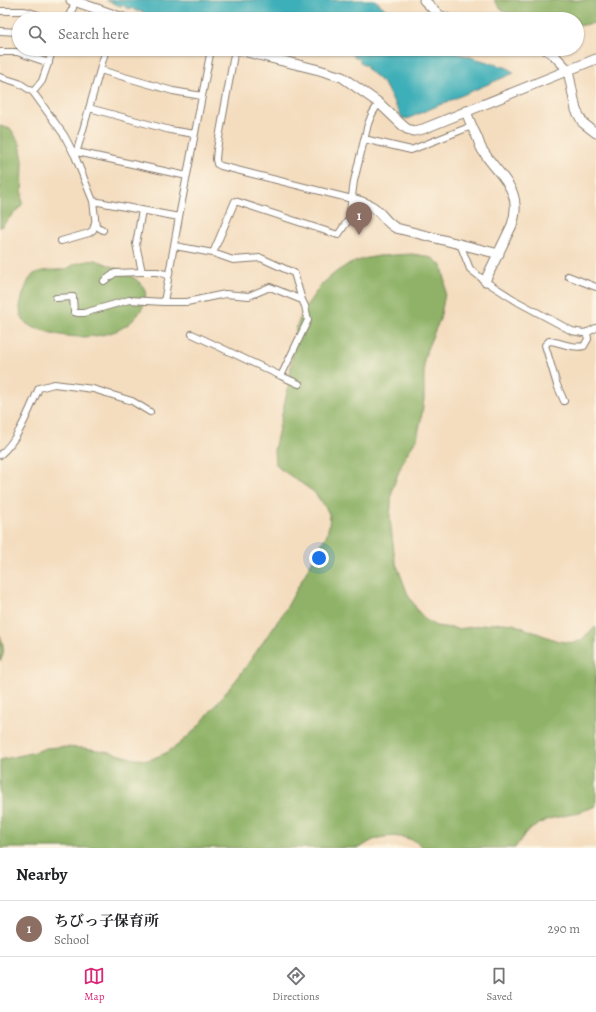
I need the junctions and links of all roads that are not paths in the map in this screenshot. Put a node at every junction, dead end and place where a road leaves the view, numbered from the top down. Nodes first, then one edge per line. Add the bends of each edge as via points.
1 (424, 0) edge
2 (73, 1) edge
3 (0, 11) edge
4 (29, 12) edge
5 (71, 12) edge
6 (102, 12) edge
7 (436, 12) edge
8 (0, 31) edge
9 (12, 32) edge
10 (0, 52) edge
11 (12, 52) edge
12 (29, 56) edge
13 (51, 56) edge
14 (104, 56) edge
15 (210, 56) edge
16 (234, 56) edge
17 (263, 56) edge
18 (556, 56) edge
19 (596, 59) edge
20 (49, 63) junction
21 (100, 70) junction
22 (568, 70) junction
23 (0, 77) edge
24 (33, 92) junction
25 (202, 96) junction
26 (379, 103) junction
27 (89, 108) junction
28 (466, 111) junction
29 (472, 126) junction
30 (596, 133) edge
31 (195, 134) junction
32 (364, 139) junction
33 (76, 154) junction
34 (187, 176) junction
35 (352, 199) junction
36 (93, 201) junction
37 (142, 210) junction
38 (179, 217) junction
39 (95, 222) junction
40 (103, 230) dead end
41 (61, 241) dead end
42 (460, 244) junction
43 (175, 246) junction
44 (213, 253) junction
45 (499, 254) junction
46 (142, 272) junction
47 (169, 275) junction
48 (568, 276) dead end
49 (104, 281) dead end
50 (486, 281) junction
51 (596, 288) edge
52 (56, 298) dead end
53 (302, 300) junction
54 (164, 302) junction
55 (596, 328) edge
56 (587, 332) junction
57 (192, 334) dead end
58 (281, 376) junction
59 (299, 384) dead end
60 (564, 400) dead end
61 (150, 412) dead end
62 (0, 456) edge

1 - 7 street
2 - 5 street
2 - 6 street
3 - 4 street
8 - 9 street
10 - 11 street
12 - 20 street
13 - 20 street
14 - 21 street
15 - 25 street
16 - 35 street via 217,149 217,164
17 - 26 street via 342,77
18 - 22 street
19 - 22 street
20 - 24 street via 42,81
21 - 25 street via 173,91
21 - 27 street
22 - 28 street
22 - 30 street via 576,110 583,123
23 - 24 street via 19,83
24 - 33 street
25 - 31 street
26 - 28 street via 407,129 414,131
26 - 32 street via 372,114
27 - 31 street via 170,130
27 - 33 street
28 - 29 street
29 - 32 street via 411,150
29 - 45 street via 483,151 508,183 515,200 514,221
31 - 34 street
32 - 35 street
33 - 34 street
33 - 36 street
34 - 38 street
35 - 42 street via 372,206 396,228
35 - 44 street via 349,219 338,234 235,201
36 - 37 street
36 - 39 street
37 - 38 street
37 - 46 street via 136,244
38 - 43 street
39 - 40 street via 96,226
39 - 41 street via 93,230 89,233
42 - 45 street
42 - 50 street via 470,270
43 - 44 street
43 - 47 street
44 - 53 street via 233,260 261,258 294,273
45 - 50 street
46 - 47 street
46 - 49 street via 115,273
47 - 54 street
48 - 51 street
50 - 56 street via 518,302 572,331
52 - 54 street via 73,298 74,312 77,313 129,300
53 - 54 street via 270,287 249,296 225,294 187,302
53 - 58 street via 308,320
55 - 56 street
56 - 60 street via 588,339 584,346 549,341 545,345
57 - 58 street
58 - 59 street
61 - 62 street via 132,401 93,389 54,384 40,388 17,434

